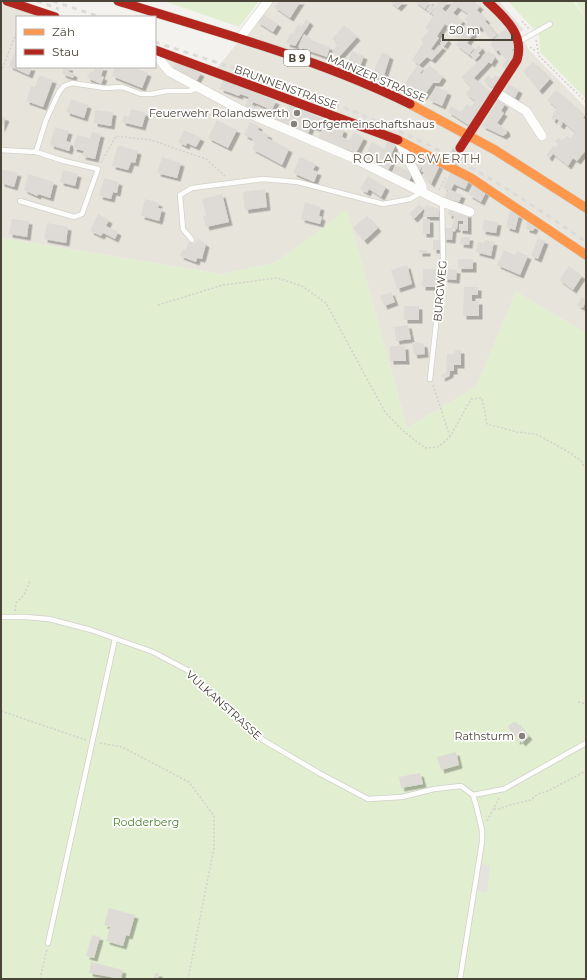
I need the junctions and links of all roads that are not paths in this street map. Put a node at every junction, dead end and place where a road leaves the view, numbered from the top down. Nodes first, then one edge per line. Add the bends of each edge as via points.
1 (2, 1) edge
2 (7, 1) edge
3 (118, 1) edge
4 (268, 1) edge
5 (487, 1) edge
6 (29, 15) dead end
7 (52, 16) edge
8 (550, 24) dead end
9 (239, 39) junction
10 (520, 41) junction
11 (156, 51) edge
12 (156, 53) edge
13 (199, 88) junction
14 (495, 92) junction
15 (469, 134) junction
16 (542, 136) dead end
17 (398, 140) junction
18 (460, 148) tunnel mouth
19 (1, 150) edge
20 (36, 152) junction
21 (422, 192) junction
22 (438, 200) junction
23 (20, 201) dead end
24 (586, 208) edge
25 (470, 212) dead end
26 (192, 240) dead end
27 (586, 255) edge
28 (430, 379) road end
29 (1, 617) edge
30 (115, 639) junction
31 (586, 743) edge
32 (473, 795) junction
33 (48, 943) road end
34 (460, 979) edge

1 - 6 lane
2 - 7 street
3 - 9 street, MAINZER STRASSE / B 9
4 - 9 street
5 - 10 street via 511,26
8 - 10 lane
9 - 15 street, MAINZER STRASSE / B 9 via 335,72
10 - 14 street via 520,54
11 - 17 street, BRUNNENSTRASSE
12 - 13 street via 170,72
13 - 20 lane via 141,94 122,87 106,88 72,83 64,86 46,120
13 - 21 street via 240,110 338,150
14 - 15 street
14 - 16 street via 526,111
15 - 18 street
15 - 24 street, MAINZER STRASSE / B 9
17 - 21 street via 422,186
17 - 27 street, BRUNNENSTRASSE via 452,165
19 - 20 lane
20 - 23 lane via 98,169 82,214 74,217
21 - 22 street
21 - 26 lane via 410,199 383,204 298,182 263,179 192,188 180,195 183,228
22 - 25 street
22 - 28 lane, BURGWEG via 443,259
29 - 30 lane, VULKANSTRASSE via 49,619
30 - 32 lane, VULKANSTRASSE via 153,652 189,671 263,740 319,774 368,798 402,797 461,786
30 - 33 lane
31 - 32 lane via 504,789
32 - 34 lane via 482,830 482,842

